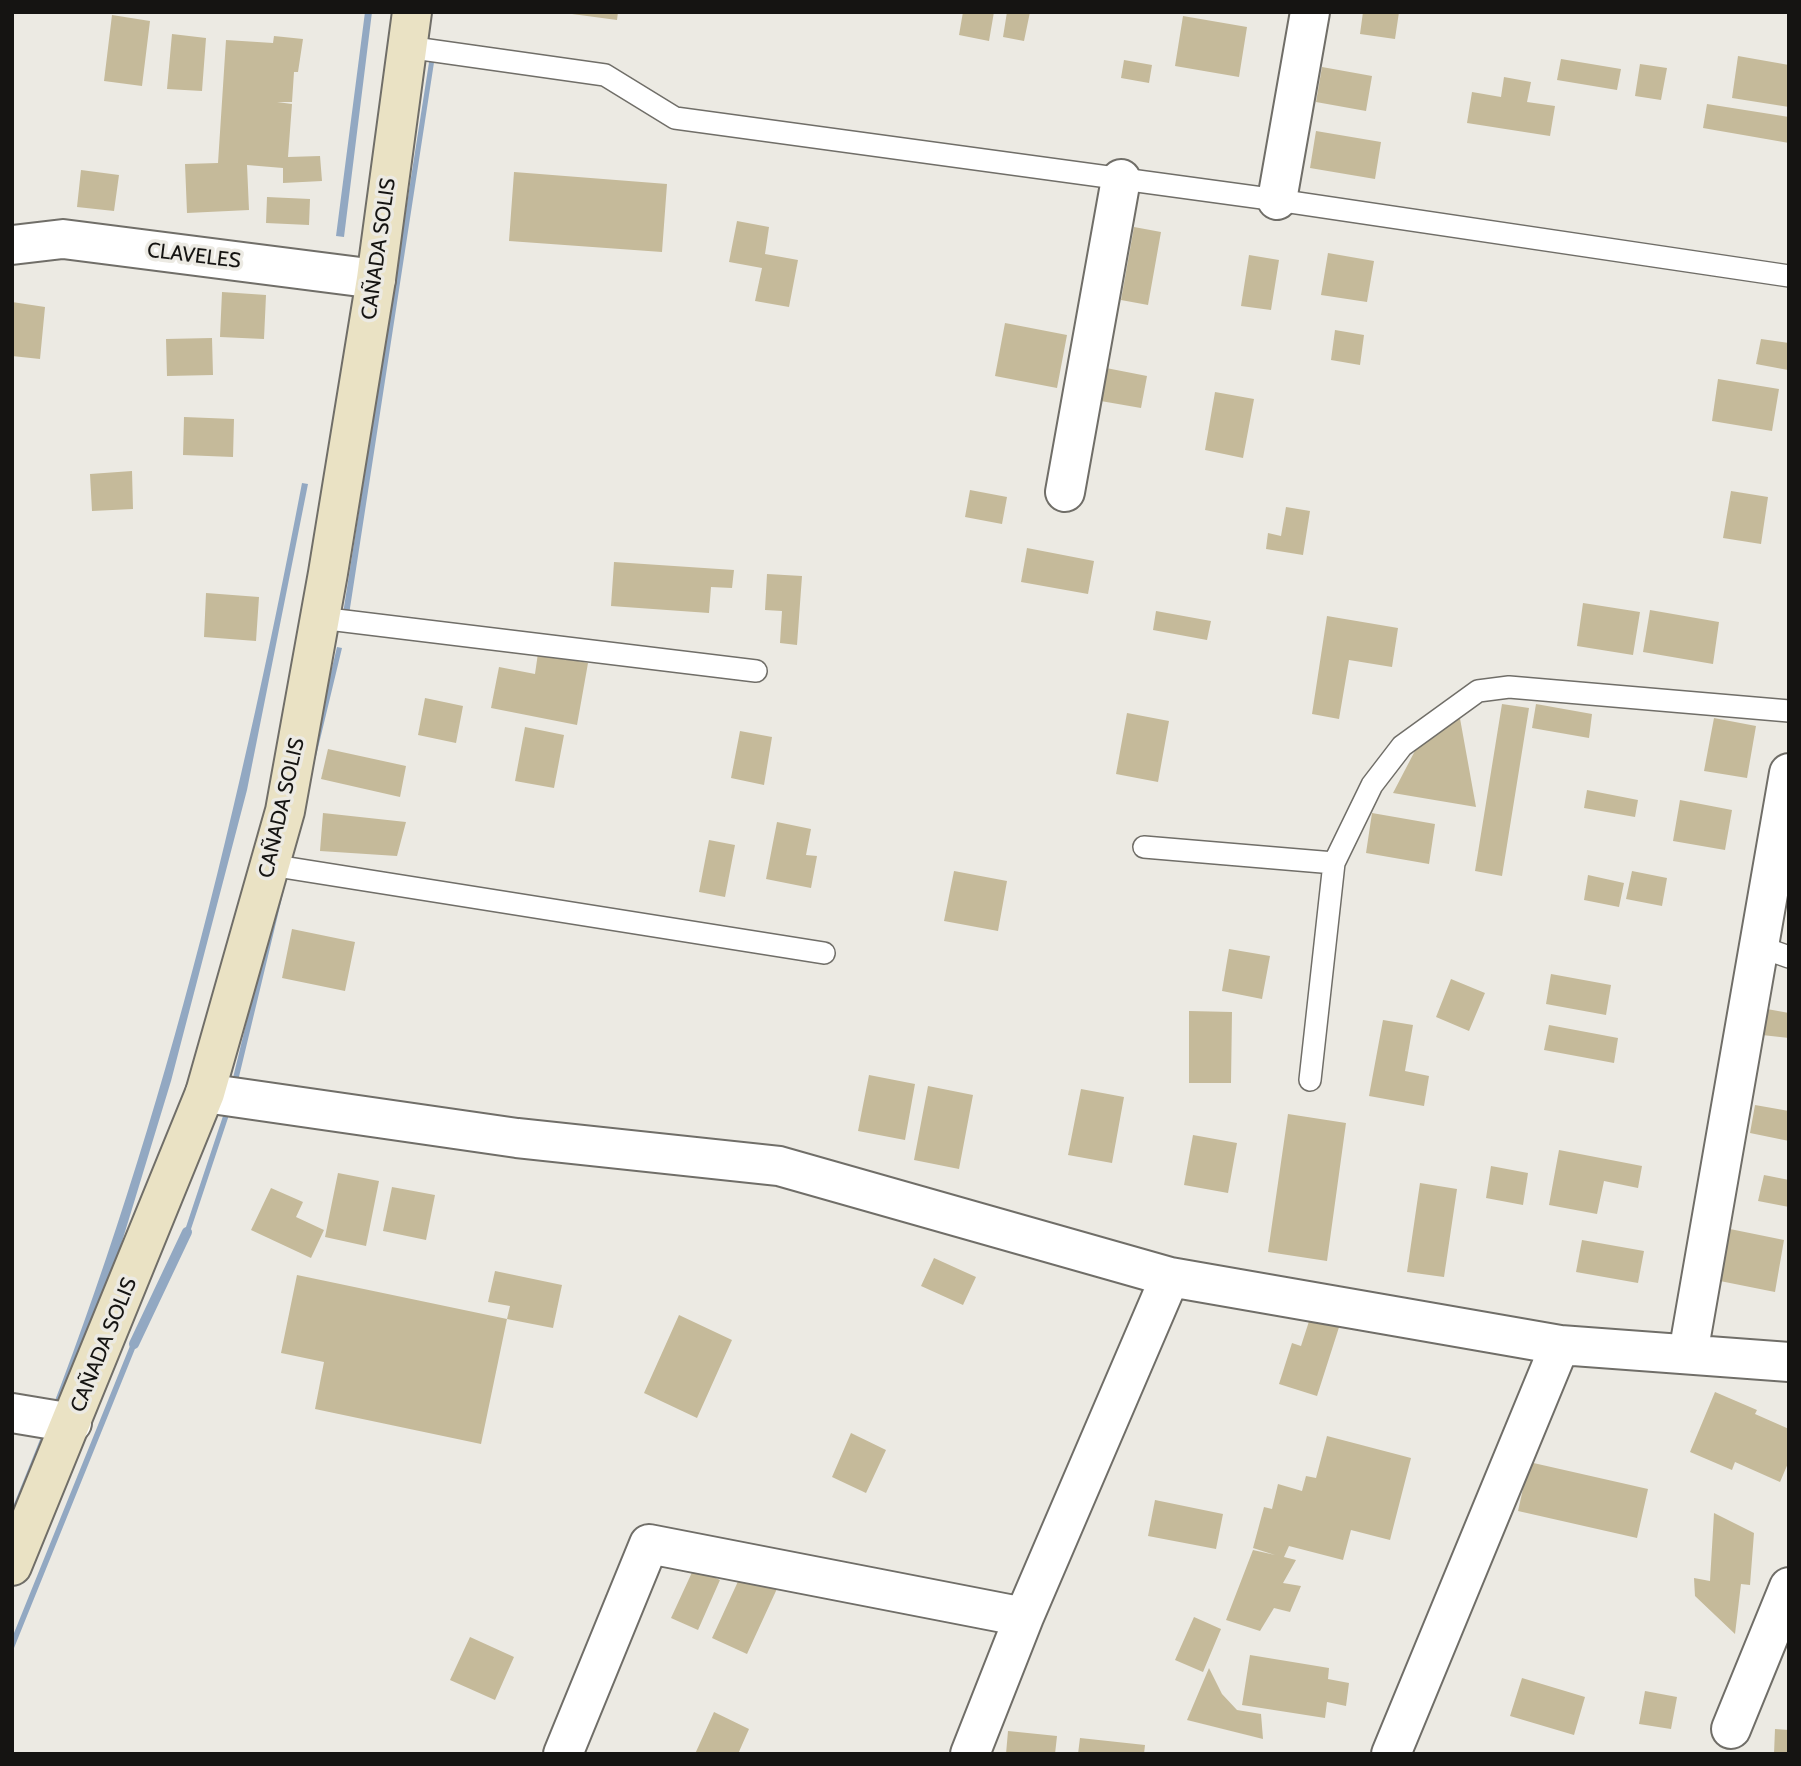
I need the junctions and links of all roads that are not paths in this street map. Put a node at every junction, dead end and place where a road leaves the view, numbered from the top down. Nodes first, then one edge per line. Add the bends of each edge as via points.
1 (1310, 12) edge
2 (410, 30) edge
3 (1121, 179) junction
4 (1277, 200) junction
5 (12, 245) edge
6 (1789, 276) edge
7 (376, 279) junction
8 (1065, 492) dead end
9 (320, 618) junction
10 (756, 671) dead end
11 (1789, 711) edge
12 (1789, 773) edge
13 (1144, 847) dead end
14 (1334, 863) junction
15 (270, 865) junction
16 (1774, 952) edge
17 (824, 953) dead end
18 (1310, 1080) dead end
19 (205, 1093) junction
20 (1170, 1277) junction
21 (1560, 1345) junction
22 (1688, 1354) junction
23 (1789, 1362) edge
24 (12, 1413) edge
25 (72, 1423) junction
26 (12, 1566) edge
27 (1789, 1587) edge
28 (1024, 1617) junction
29 (1731, 1729) dead end
30 (563, 1754) edge
31 (970, 1754) edge
32 (1391, 1754) edge

1 - 4 street
2 - 3 lane via 605,75 675,118
2 - 7 street, CAÑADA SOLIS
3 - 4 lane
3 - 8 street
4 - 6 lane
5 - 7 street, CLAVELES via 63,239
7 - 9 street, CAÑADA SOLIS
9 - 10 lane
9 - 15 street, CAÑADA SOLIS via 285,811
11 - 14 lane via 1509,687 1478,691 1402,746 1372,785
12 - 16 street
13 - 14 lane
14 - 18 lane
15 - 17 lane
15 - 19 street, CAÑADA SOLIS
16 - 22 street
19 - 20 street via 517,1138 779,1166
19 - 25 street, CAÑADA SOLIS
20 - 21 street
20 - 28 street
21 - 22 street
21 - 32 street
22 - 23 street
24 - 25 street
25 - 26 street, CAÑADA SOLIS
27 - 29 street
28 - 30 street via 649,1544
28 - 31 street

